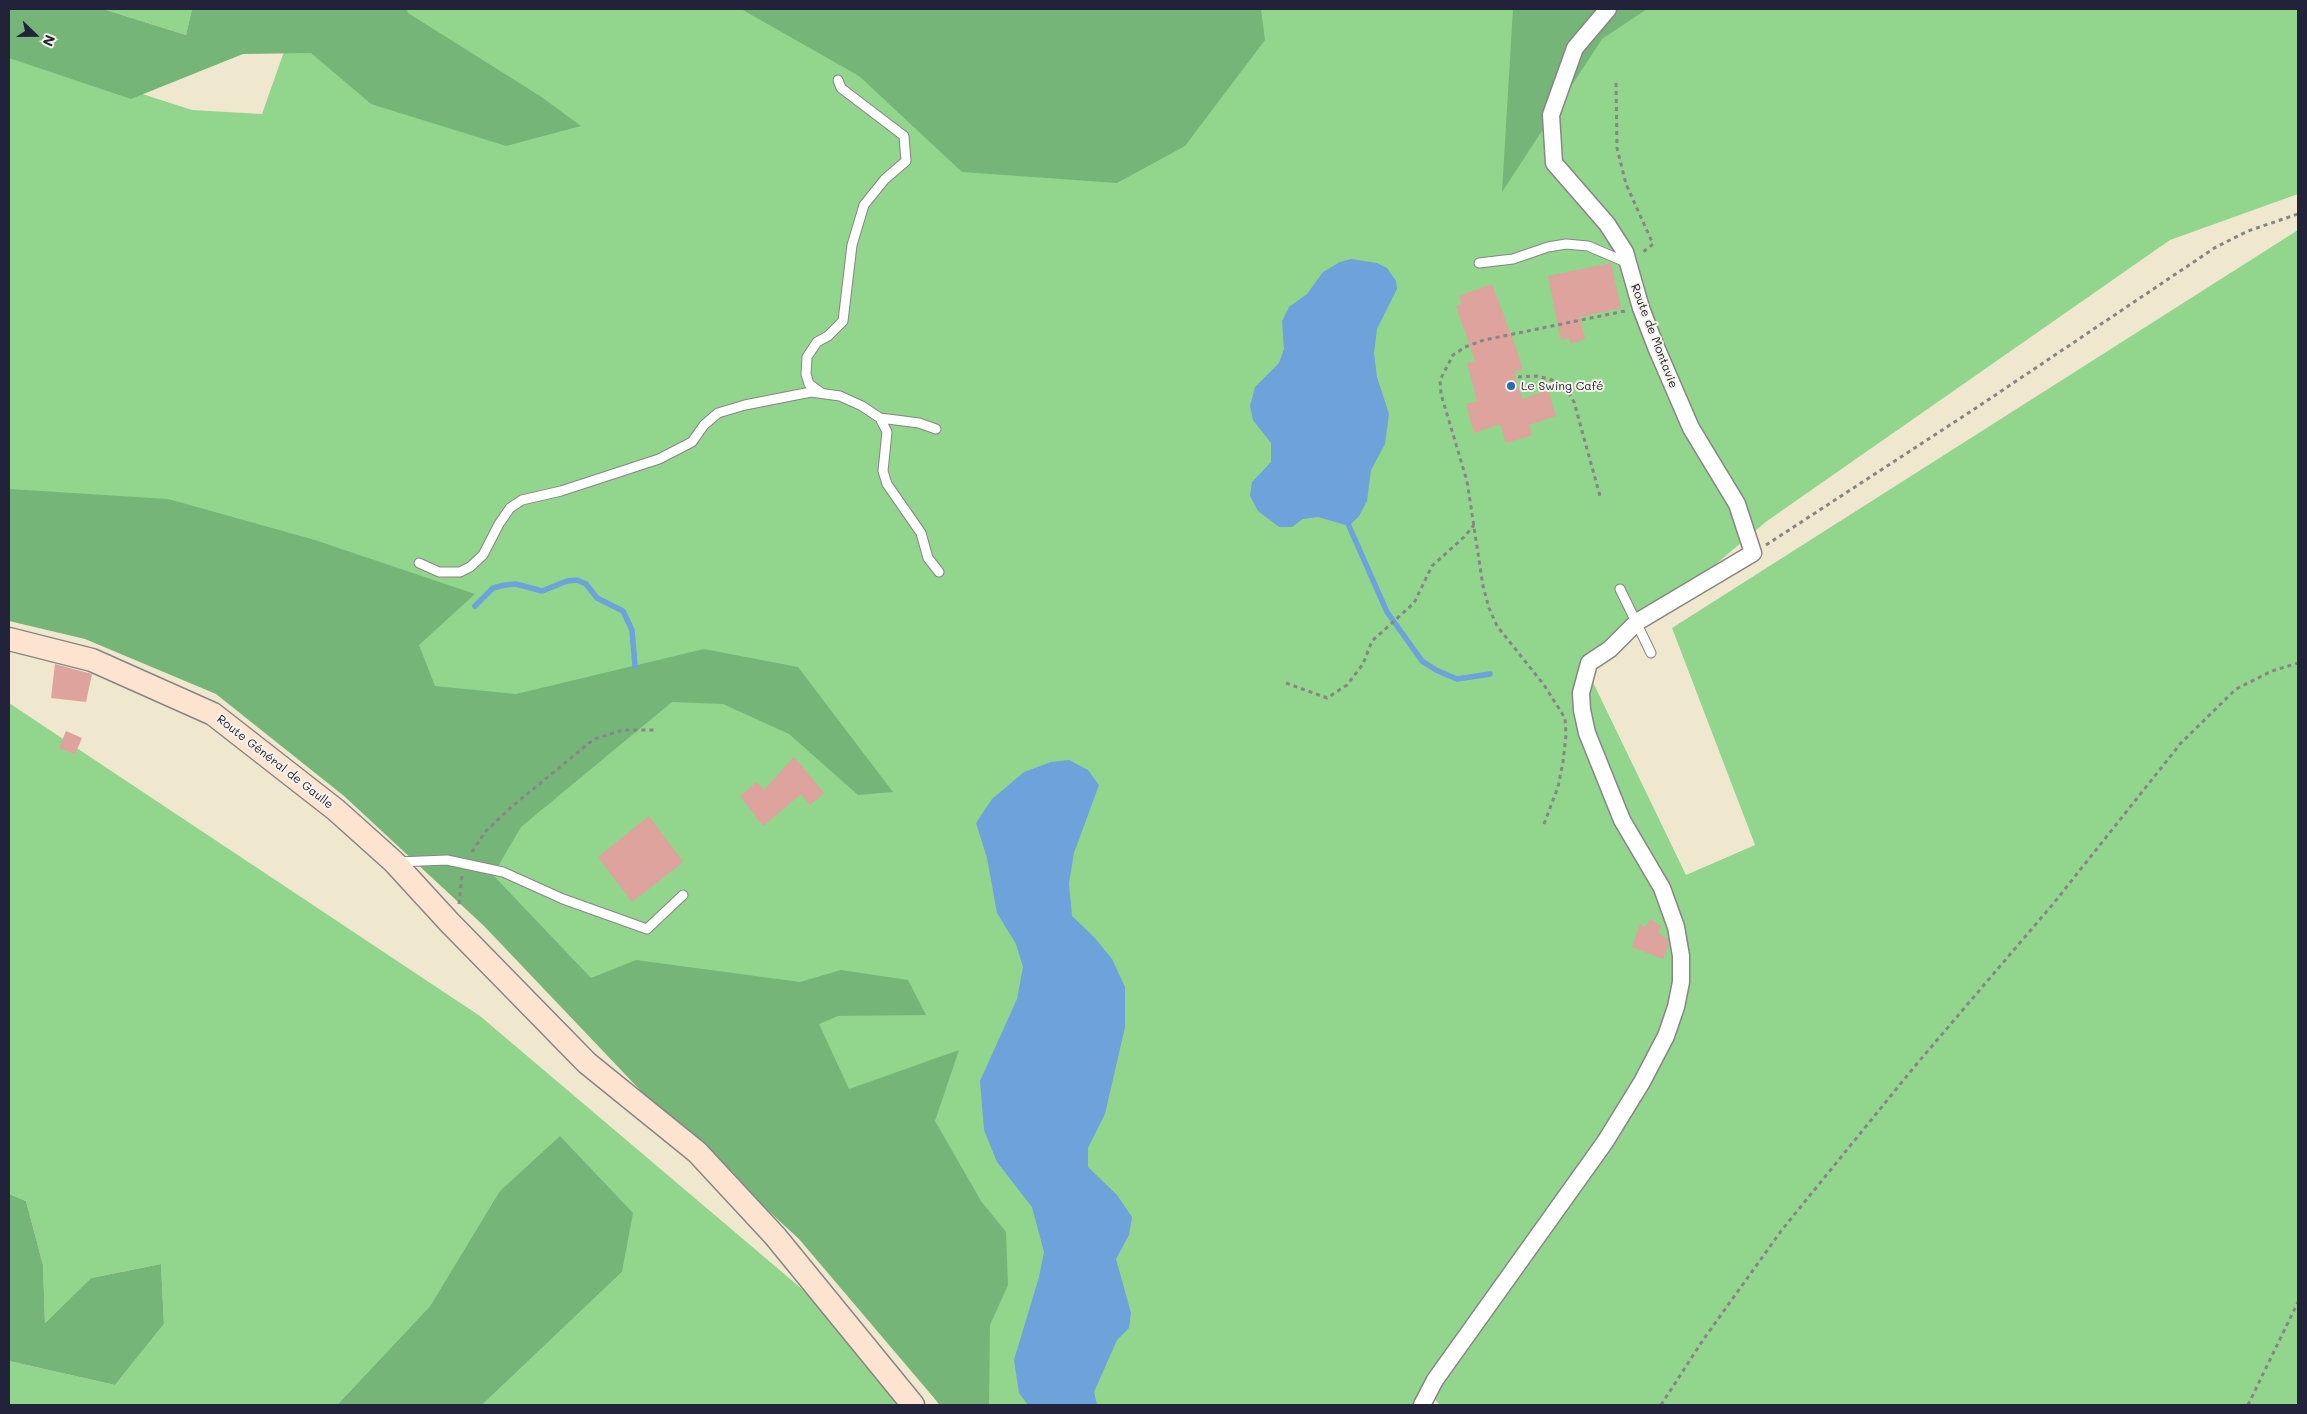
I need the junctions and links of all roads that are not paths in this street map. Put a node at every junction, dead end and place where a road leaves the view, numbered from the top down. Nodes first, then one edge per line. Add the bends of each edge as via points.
1 (1608, 9) edge
2 (838, 80) dead end
3 (1479, 263) dead end
4 (1628, 264) junction
5 (823, 394) junction
6 (880, 418) junction
7 (936, 429) dead end
8 (419, 563) dead end
9 (939, 572) dead end
10 (1620, 589) dead end
11 (1637, 622) junction
12 (9, 639) edge
13 (1652, 653) dead end
14 (394, 862) junction
15 (683, 895) dead end
16 (913, 1405) edge
17 (1422, 1405) edge

1 - 4 street, Route de Montavie via 1575,48 1554,106 1551,115 1554,163 1607,224 1625,252
2 - 5 lane via 840,88 904,136 906,161 864,206 852,245 843,321 817,342 807,357 809,384
3 - 4 lane via 1512,259 1566,244 1588,246
4 - 11 street, Route de Montavie via 1641,308 1691,428 1737,504 1753,553
5 - 6 lane via 840,396
5 - 8 lane via 811,392 786,396 718,412 692,442 659,459 561,491 522,500 510,508 483,555 460,572 439,572
6 - 7 lane via 919,423
6 - 9 lane via 886,432 883,470 887,484 921,533 928,558
10 - 11 lane
11 - 13 lane
11 - 17 street via 1610,649 1588,663 1582,710 1586,733 1622,820 1662,888 1676,927 1681,982 1676,1007 1666,1036 1605,1142 1440,1371
12 - 14 street, Route Général de Gaulle via 92,660 213,714 336,810
14 - 15 lane via 447,860 503,872 563,899 647,929
14 - 16 street, Route Général de Gaulle via 587,1063 697,1152 775,1236

